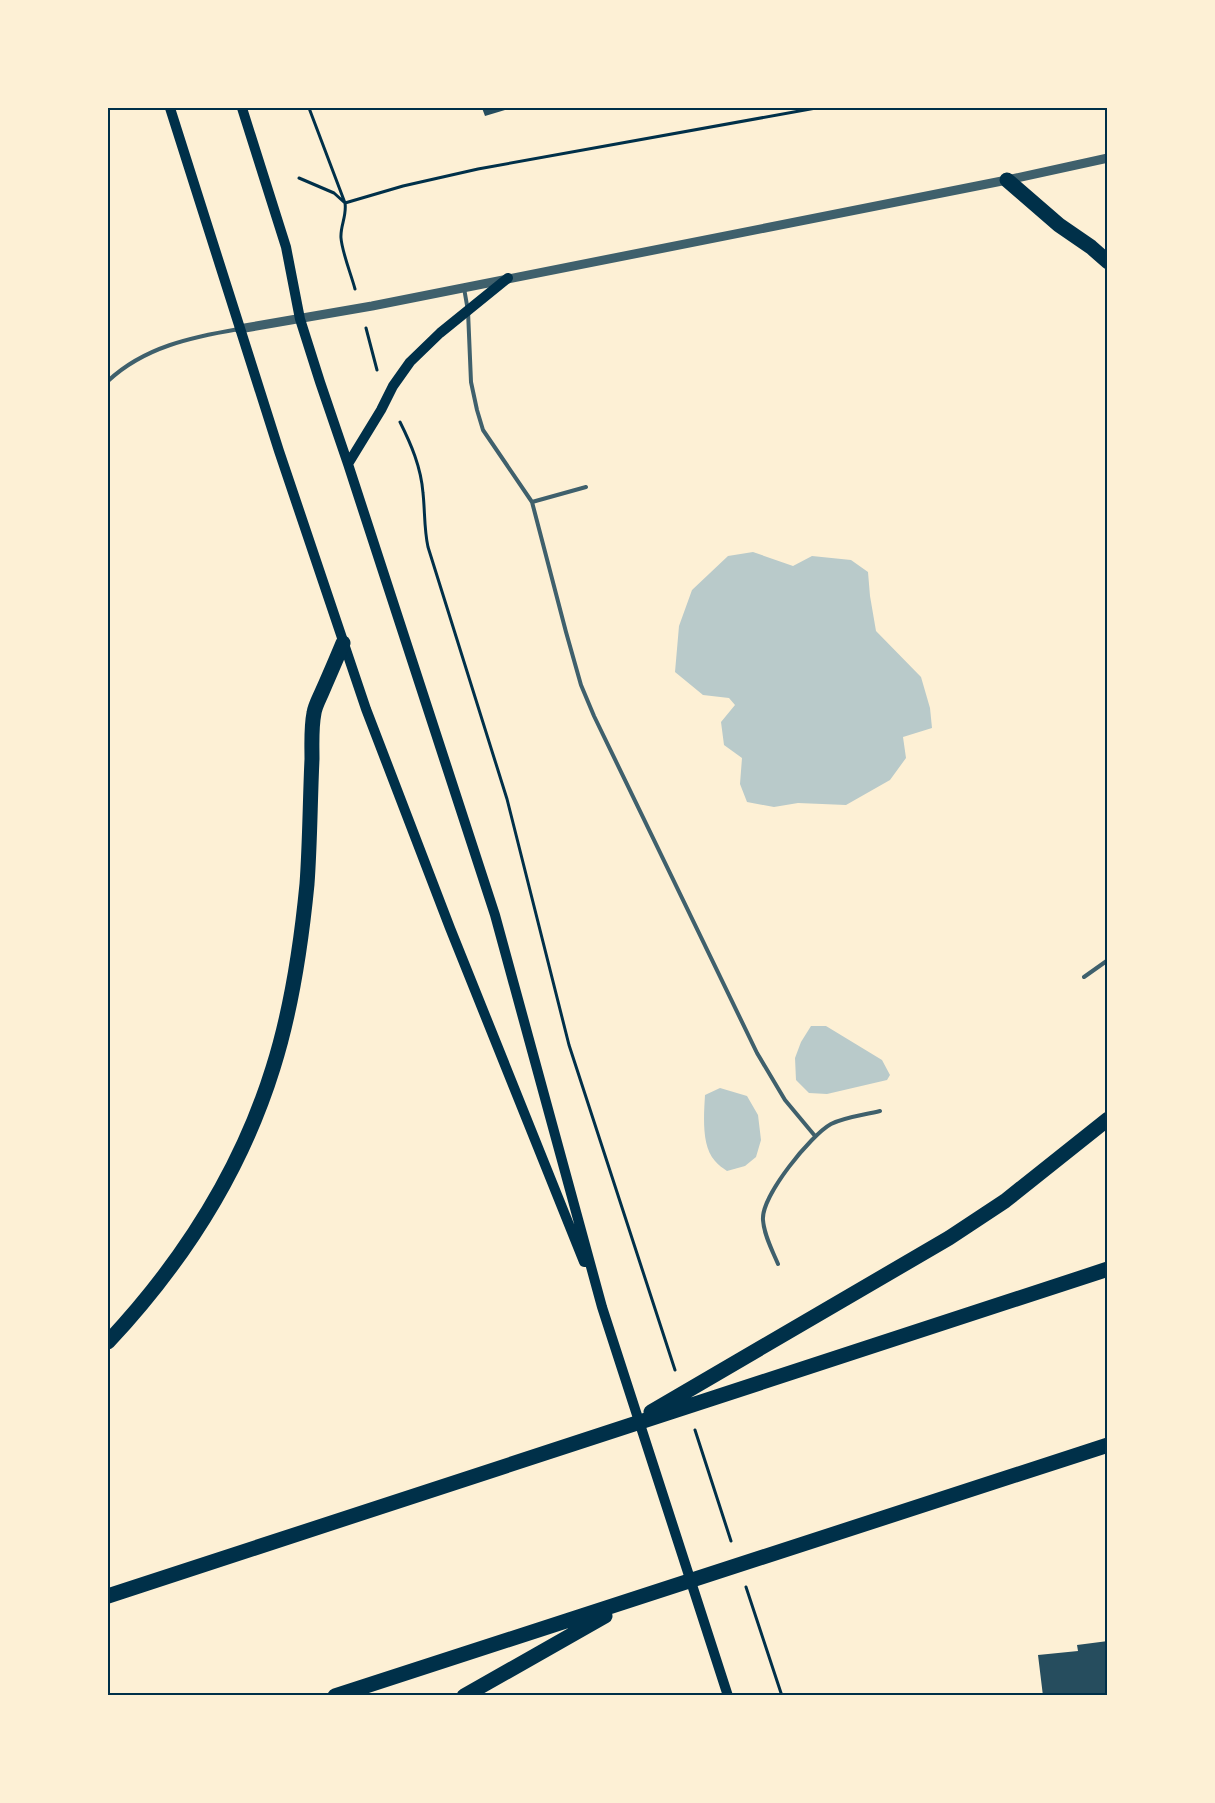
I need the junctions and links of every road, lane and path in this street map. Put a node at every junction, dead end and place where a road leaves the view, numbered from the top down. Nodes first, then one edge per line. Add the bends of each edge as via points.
1 (170, 108) edge
2 (242, 108) edge
3 (309, 108) edge
4 (816, 108) edge
5 (1108, 158) edge
6 (299, 178) dead end
7 (1007, 180) junction
8 (345, 203) junction
9 (342, 227) dead end
10 (1108, 262) edge
11 (508, 278) junction
12 (464, 287) junction
13 (468, 311) junction
14 (300, 319) junction
15 (239, 328) junction
16 (372, 350) dead end
17 (377, 370) dead end
18 (108, 380) edge
19 (400, 423) dead end
20 (348, 464) junction
21 (586, 487) dead end
22 (532, 502) junction
23 (343, 643) junction
24 (1108, 960) edge
25 (1084, 976) dead end
26 (880, 1111) dead end
27 (1108, 1119) edge
28 (815, 1136) junction
29 (778, 1264) dead end
30 (1108, 1269) edge
31 (602, 1307) junction
32 (108, 1342) edge
33 (677, 1376) dead end
34 (692, 1423) dead end
35 (624, 1428) junction
36 (1108, 1445) edge
37 (732, 1545) dead end
38 (745, 1583) dead end
39 (108, 1596) edge
40 (635, 1599) junction
41 (728, 1695) edge
42 (335, 1696) edge
43 (464, 1696) edge
44 (782, 1696) edge

1 - 15 main road
2 - 14 main road via 286,247
3 - 8 path
4 - 8 path via 478,169
5 - 7 street
6 - 8 path via 334,193
7 - 10 highway
7 - 11 street
8 - 9 path
11 - 12 street
11 - 13 main road
12 - 13 lane
12 - 14 street
13 - 20 main road via 410,362
13 - 22 lane via 470,382 483,430
14 - 15 street
14 - 20 main road
15 - 18 lane via 154,350
15 - 23 main road
16 - 17 path
19 - 33 path via 419,470 428,547 502,783 569,1045
20 - 31 main road via 495,915
21 - 22 lane
22 - 28 lane via 581,685 594,716 757,1053 785,1100
23 - 31 main road via 446,919
23 - 32 highway via 314,712 304,914 295,977 273,1068 241,1149 206,1215 170,1269
24 - 25 lane
26 - 28 lane via 832,1124
27 - 35 highway via 1005,1201 949,1238
28 - 29 lane via 787,1169 766,1203 762,1218
30 - 35 highway
31 - 41 main road
34 - 37 path
35 - 39 highway
36 - 40 highway
38 - 44 path
40 - 42 highway
40 - 43 highway

